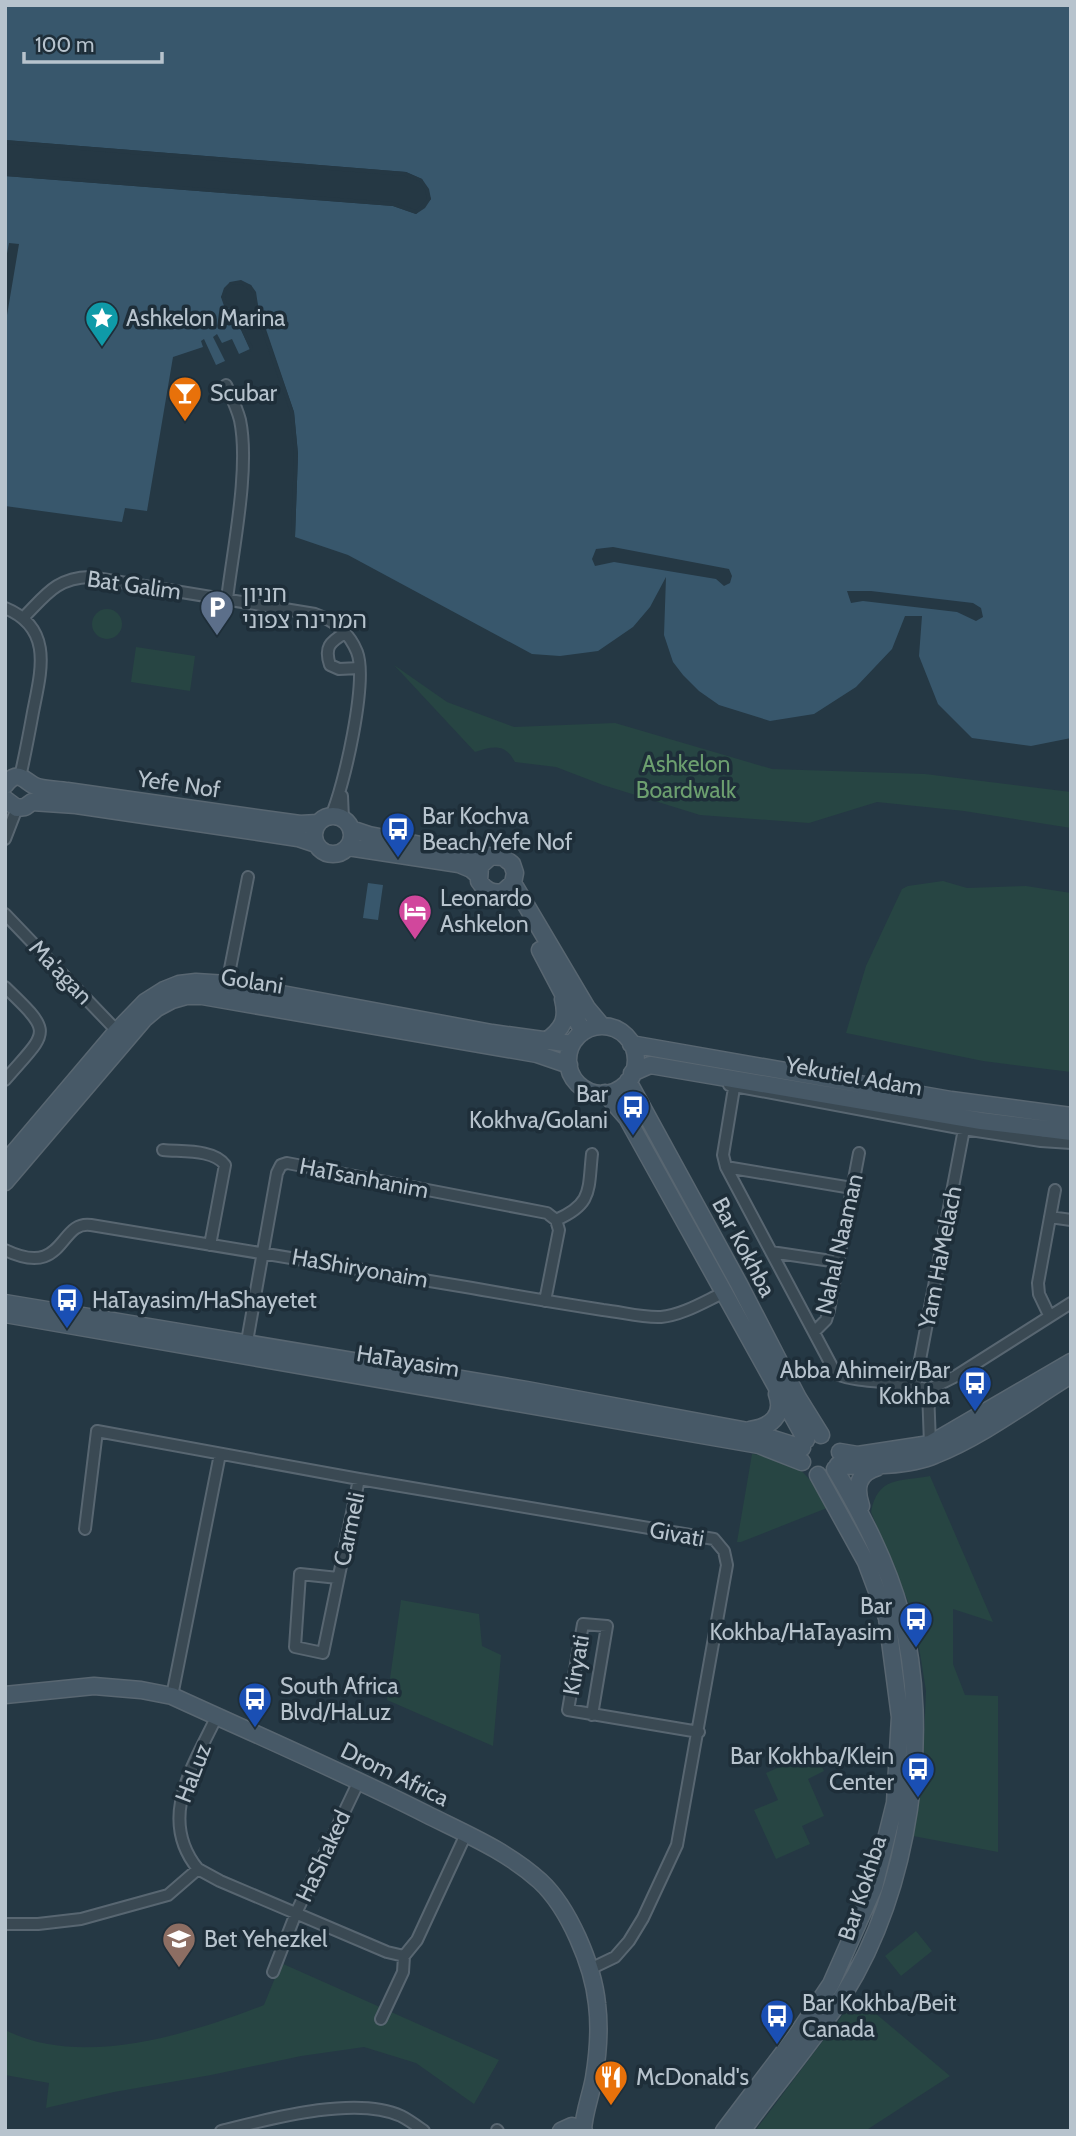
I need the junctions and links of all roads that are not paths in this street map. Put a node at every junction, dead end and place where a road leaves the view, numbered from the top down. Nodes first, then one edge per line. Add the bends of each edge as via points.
1 (226, 385) dead end
2 (227, 599) junction
3 (5, 608) edge
4 (23, 618) junction
5 (345, 633) junction
6 (359, 668) junction
7 (16, 790) edge
8 (336, 822) junction
9 (5, 839) edge
10 (316, 844) junction
11 (348, 847) junction
12 (490, 857) junction
13 (478, 875) junction
14 (248, 877) dead end
15 (513, 883) junction
16 (497, 893) junction
17 (5, 914) edge
18 (227, 984) junction
19 (558, 984) junction
20 (5, 986) edge
21 (602, 1026) junction
22 (117, 1031) junction
23 (577, 1038) junction
24 (547, 1041) junction
25 (631, 1044) junction
26 (569, 1065) junction
27 (704, 1074) junction
28 (630, 1077) junction
29 (5, 1080) edge
30 (734, 1088) junction
31 (606, 1093) junction
32 (1071, 1116) edge
33 (964, 1129) junction
34 (1071, 1132) edge
35 (1071, 1143) edge
36 (163, 1150) dead end
37 (859, 1153) dead end
38 (592, 1154) dead end
39 (7, 1158) edge
40 (726, 1167) junction
41 (5, 1182) edge
42 (852, 1188) junction
43 (1055, 1190) dead end
44 (1050, 1217) junction
45 (556, 1220) junction
46 (1071, 1220) edge
47 (210, 1245) junction
48 (5, 1250) edge
49 (264, 1251) junction
50 (771, 1252) junction
51 (838, 1262) junction
52 (724, 1292) junction
53 (544, 1301) junction
54 (5, 1303) edge
55 (1071, 1303) edge
56 (5, 1314) edge
57 (1049, 1315) junction
58 (814, 1332) junction
59 (246, 1351) junction
60 (1071, 1362) edge
61 (770, 1373) junction
62 (1071, 1375) edge
63 (915, 1386) junction
64 (928, 1390) junction
65 (748, 1430) junction
66 (930, 1444) junction
67 (808, 1446) junction
68 (220, 1454) junction
69 (838, 1462) junction
70 (888, 1463) junction
71 (818, 1475) junction
72 (359, 1479) junction
73 (85, 1529) dead end
74 (868, 1529) junction
75 (338, 1578) junction
76 (5, 1695) edge
77 (172, 1696) junction
78 (592, 1715) junction
79 (217, 1716) junction
80 (699, 1732) junction
81 (359, 1781) junction
82 (466, 1834) junction
83 (198, 1869) junction
84 (296, 1913) junction
85 (5, 1924) edge
86 (404, 1956) junction
87 (590, 1969) junction
88 (273, 1972) dead end
89 (381, 2019) dead end
90 (268, 2125) edge
91 (575, 2129) edge
92 (221, 2131) edge
93 (424, 2131) edge
94 (724, 2131) edge
95 (742, 2131) edge

1 - 2 street via 240,422 242,444 242,481
2 - 4 street, Bat Galim via 77,577 52,589
2 - 5 street, Bat Galim via 315,614 333,620
3 - 4 street
4 - 7 street via 42,655
5 - 6 street via 358,655
5 - 6 street via 327,650 330,665
6 - 8 street via 360,687
7 - 8 main road, Yefe Nof via 300,824
7 - 9 street
7 - 10 main road, Yefe Nof via 76,805
8 - 10 main road via 314,833
8 - 11 main road via 351,841
8 - 12 main road, Yefe Nof via 369,835
10 - 11 main road via 331,854
11 - 13 main road via 458,863
12 - 13 main road via 482,862
12 - 15 main road via 512,863
13 - 16 main road via 486,890
14 - 18 street
15 - 16 main road
15 - 21 main road
16 - 19 main road via 519,912
17 - 22 street, Ma'agan
18 - 22 main road, Golani via 196,982 164,990
18 - 24 main road, Golani
19 - 23 main road
19 - 24 main road via 566,1017
20 - 29 street via 36,1018 42,1034
21 - 23 main road
21 - 25 main road via 621,1032
22 - 39 main road, Golani
23 - 24 main road, Golani
23 - 26 main road
25 - 28 main road via 635,1057
25 - 32 main road, Yekutiel Adam via 919,1095
26 - 31 main road via 582,1087
26 - 41 main road, Golani via 537,1054 251,1003 186,996 144,1019
27 - 28 main road, Yekutiel Adam via 650,1065
27 - 30 street
27 - 34 main road, Yekutiel Adam
28 - 31 main road via 620,1088
28 - 67 main road, Bar Kokhba via 797,1398
30 - 33 street
30 - 40 street via 723,1155
31 - 52 main road, Bar Kokhba via 627,1118
33 - 35 street
33 - 63 street, Yam HaMelach
36 - 47 street via 212,1156 225,1165
37 - 42 street, Nahal Naaman
38 - 45 street via 583,1204
40 - 42 street
40 - 50 street
42 - 51 street, Nahal Naaman
43 - 44 street
44 - 46 street
44 - 57 street via 1038,1283
45 - 49 street, HaTsanhanim via 547,1213 287,1163 276,1173
45 - 53 street via 559,1230
47 - 48 street, HaShiryonaim via 88,1225 73,1231 48,1257 33,1260
47 - 49 street, HaShiryonaim
49 - 53 street, HaShiryonaim
49 - 59 street, HaTsanhanim
50 - 51 street
50 - 58 street
51 - 58 street, Nahal Naaman via 826,1320
52 - 53 street, HaShiryonaim via 658,1317
52 - 61 main road, Bar Kokhba
54 - 59 main road, HaTayasim
55 - 57 street
56 - 59 main road, HaTayasim
57 - 64 street
58 - 63 street via 836,1374
59 - 65 main road, HaTayasim via 527,1390
59 - 67 main road, HaTayasim via 759,1445
60 - 66 main road
61 - 65 main road via 779,1412 770,1425
61 - 67 main road, Bar Kokhba
62 - 70 main road via 934,1456
63 - 64 street
64 - 66 street
65 - 67 main road, HaTayasim
66 - 69 main road
67 - 69 main road via 833,1439
67 - 71 main road via 807,1470
68 - 72 street, Givati
68 - 73 street, Givati via 97,1431
68 - 77 street
69 - 70 main road
69 - 71 main road via 828,1474
69 - 74 main road, Bar Kokhba
70 - 74 main road via 870,1469 856,1488
71 - 94 main road, Bar Kokhba via 866,1562 887,1618 900,1717 895,1803 874,1887 831,1984
72 - 75 street, Carmeli
72 - 80 street, Givati via 714,1539 724,1551 727,1565
74 - 95 main road, Bar Kokhba via 901,1614 916,1715 900,1859 866,1953 844,1993
75 - 75 street, Carmeli via 300,1574 295,1647 323,1653
76 - 77 main road, Drom Africa via 94,1686
77 - 79 main road, Drom Africa
78 - 78 street, Kiryati via 607,1626 583,1624 568,1710
78 - 80 street, Kiryati
79 - 81 main road, Drom Africa
79 - 83 street, HaLuz via 189,1773 179,1809 181,1839
80 - 87 street, Givati via 677,1845 643,1919 615,1957
81 - 82 main road, Drom Africa
81 - 84 street, HaShaked
82 - 86 street via 417,1940
82 - 87 main road, Drom Africa via 520,1864 542,1883 576,1933
83 - 84 street
83 - 85 street via 168,1895 81,1919
84 - 86 street
84 - 88 street, HaShaked
86 - 89 street via 403,1972
87 - 91 main road, Drom Africa via 597,2004 597,2046 592,2089
90 - 92 street
90 - 93 street via 334,2109 370,2109 400,2116

